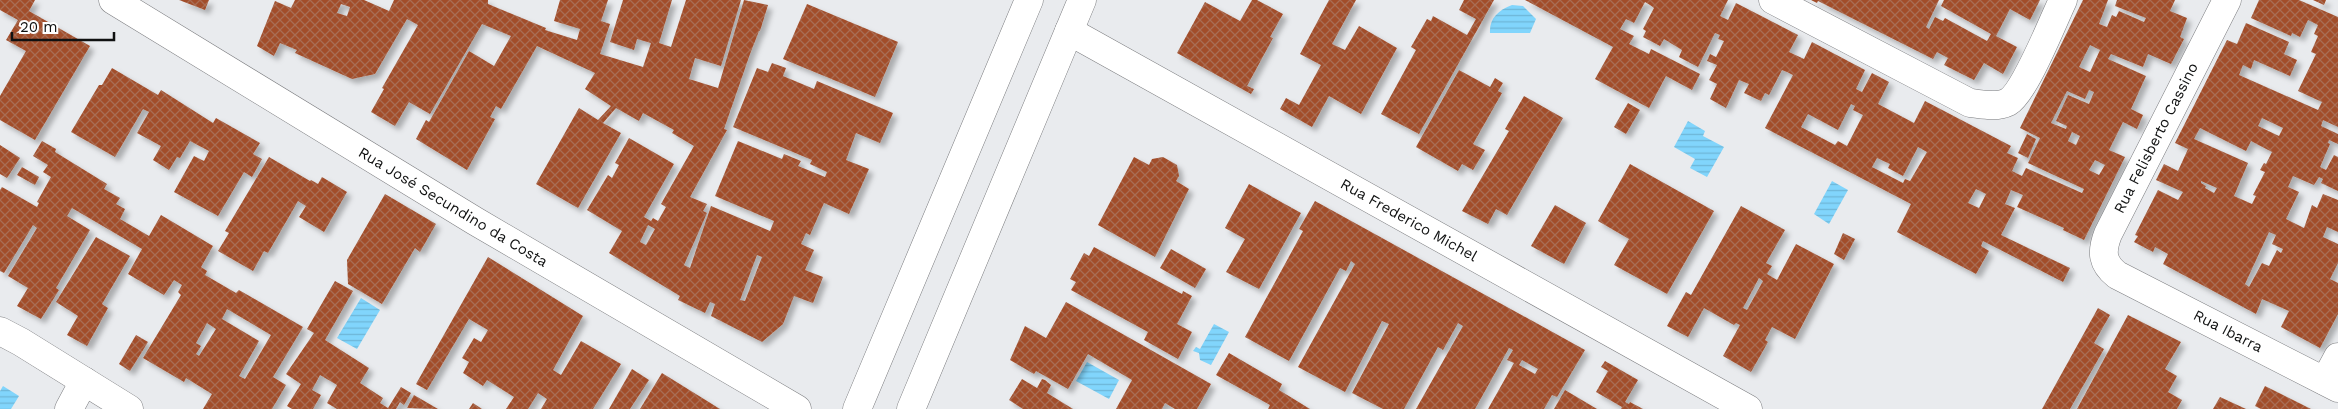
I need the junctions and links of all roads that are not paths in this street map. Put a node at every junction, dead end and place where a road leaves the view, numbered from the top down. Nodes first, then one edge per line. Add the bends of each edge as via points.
1 (113, 0) edge
2 (1082, 0) edge
3 (1773, 0) edge
4 (2062, 0) edge
5 (2227, 0) edge
6 (1023, 1) edge
7 (1069, 31) junction
8 (2117, 275) joint
9 (0, 331) edge
10 (2338, 357) edge
11 (84, 381) junction
12 (2332, 385) edge
13 (69, 409) edge
14 (129, 409) edge
15 (797, 409) edge
16 (857, 409) edge
17 (911, 409) edge
18 (1748, 409) edge

1 - 15 street, Rua José Secundino da Costa via 475,221
2 - 7 street
3 - 4 street via 1970,103 1991,106 2008,102 2021,88
5 - 8 street, Rua Felisberto Cassino via 2108,234 2102,250 2104,260
6 - 16 street
7 - 17 street
7 - 18 street, Rua Frederico Michel
8 - 12 street, Rua Ibarra
9 - 11 street
10 - 12 street
11 - 13 street
11 - 14 street

